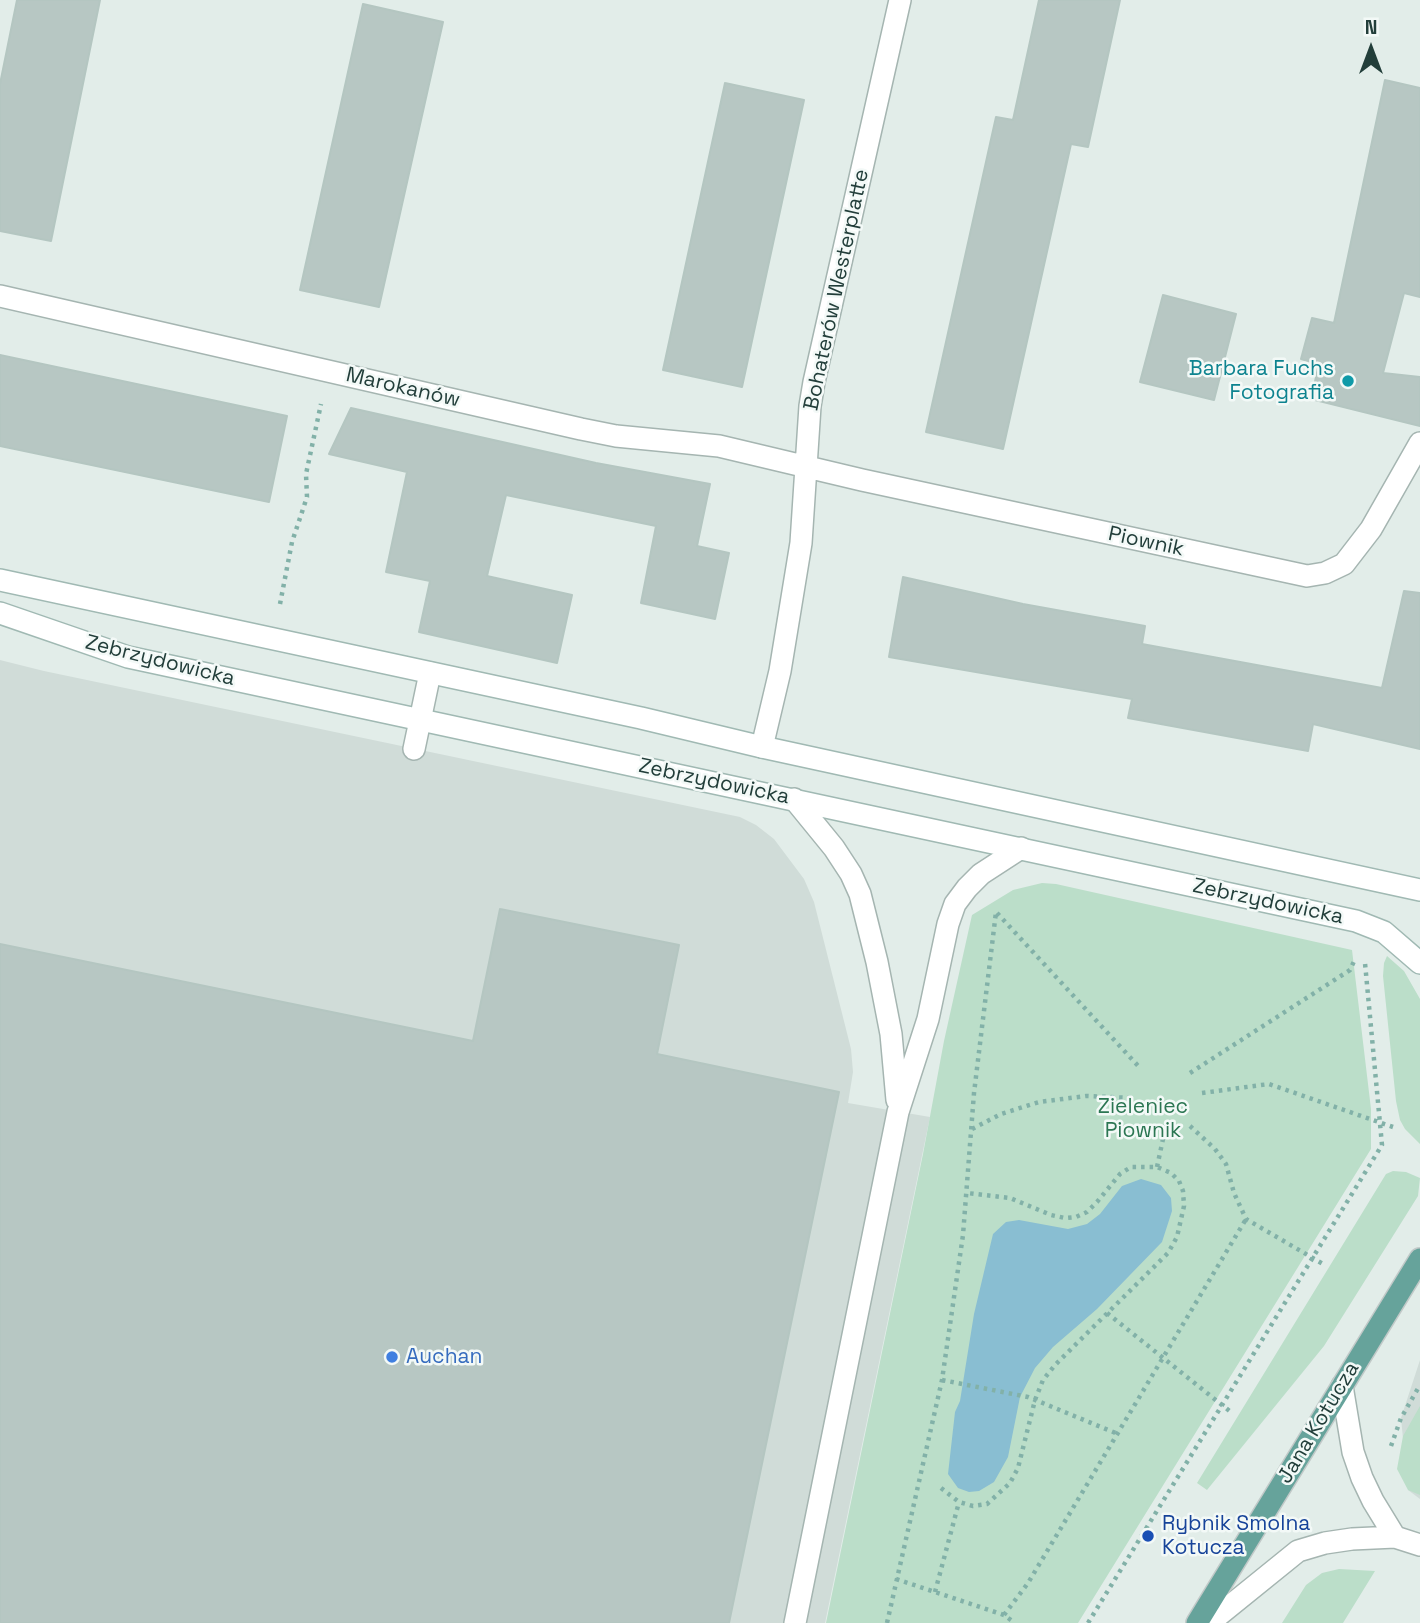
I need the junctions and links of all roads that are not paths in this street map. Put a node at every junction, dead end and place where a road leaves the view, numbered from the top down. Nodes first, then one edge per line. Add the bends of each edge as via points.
1 (900, 0) edge
2 (0, 296) edge
3 (1420, 443) edge
4 (807, 467) junction
5 (1413, 468) edge
6 (0, 580) edge
7 (0, 614) edge
8 (430, 673) junction
9 (420, 720) junction
10 (762, 747) junction
11 (414, 749) dead end
12 (794, 799) junction
13 (1021, 848) junction
14 (1420, 890) edge
15 (1420, 963) edge
16 (898, 1112) junction
17 (1420, 1259) edge
18 (1342, 1386) junction
19 (1395, 1537) junction
20 (1420, 1545) edge
21 (794, 1623) edge
22 (1197, 1623) edge
23 (1209, 1623) edge

1 - 4 street, Bohaterów Westerplatte via 814,382
2 - 4 street, Marokanów via 581,429 719,446
3 - 5 street, Piownik
4 - 5 street, Piownik via 1307,576 1344,565
4 - 10 street, Bohaterów Westerplatte via 799,556
6 - 8 street, Zebrzydowicka
7 - 9 street, Zebrzydowicka via 128,657
8 - 9 street
8 - 10 street, Zebrzydowicka
9 - 11 street
9 - 12 street, Zebrzydowicka
10 - 14 street, Zebrzydowicka
12 - 13 street, Zebrzydowicka
12 - 16 street via 834,848 860,894 891,1034
13 - 15 street, Zebrzydowicka via 1356,921 1384,932
13 - 16 street via 981,874 955,904 928,1019
16 - 21 street
17 - 18 main road, Jana Kotucza
18 - 19 street via 1362,1478
18 - 22 main road, Jana Kotucza
19 - 20 street
19 - 23 street via 1352,1539 1298,1551

